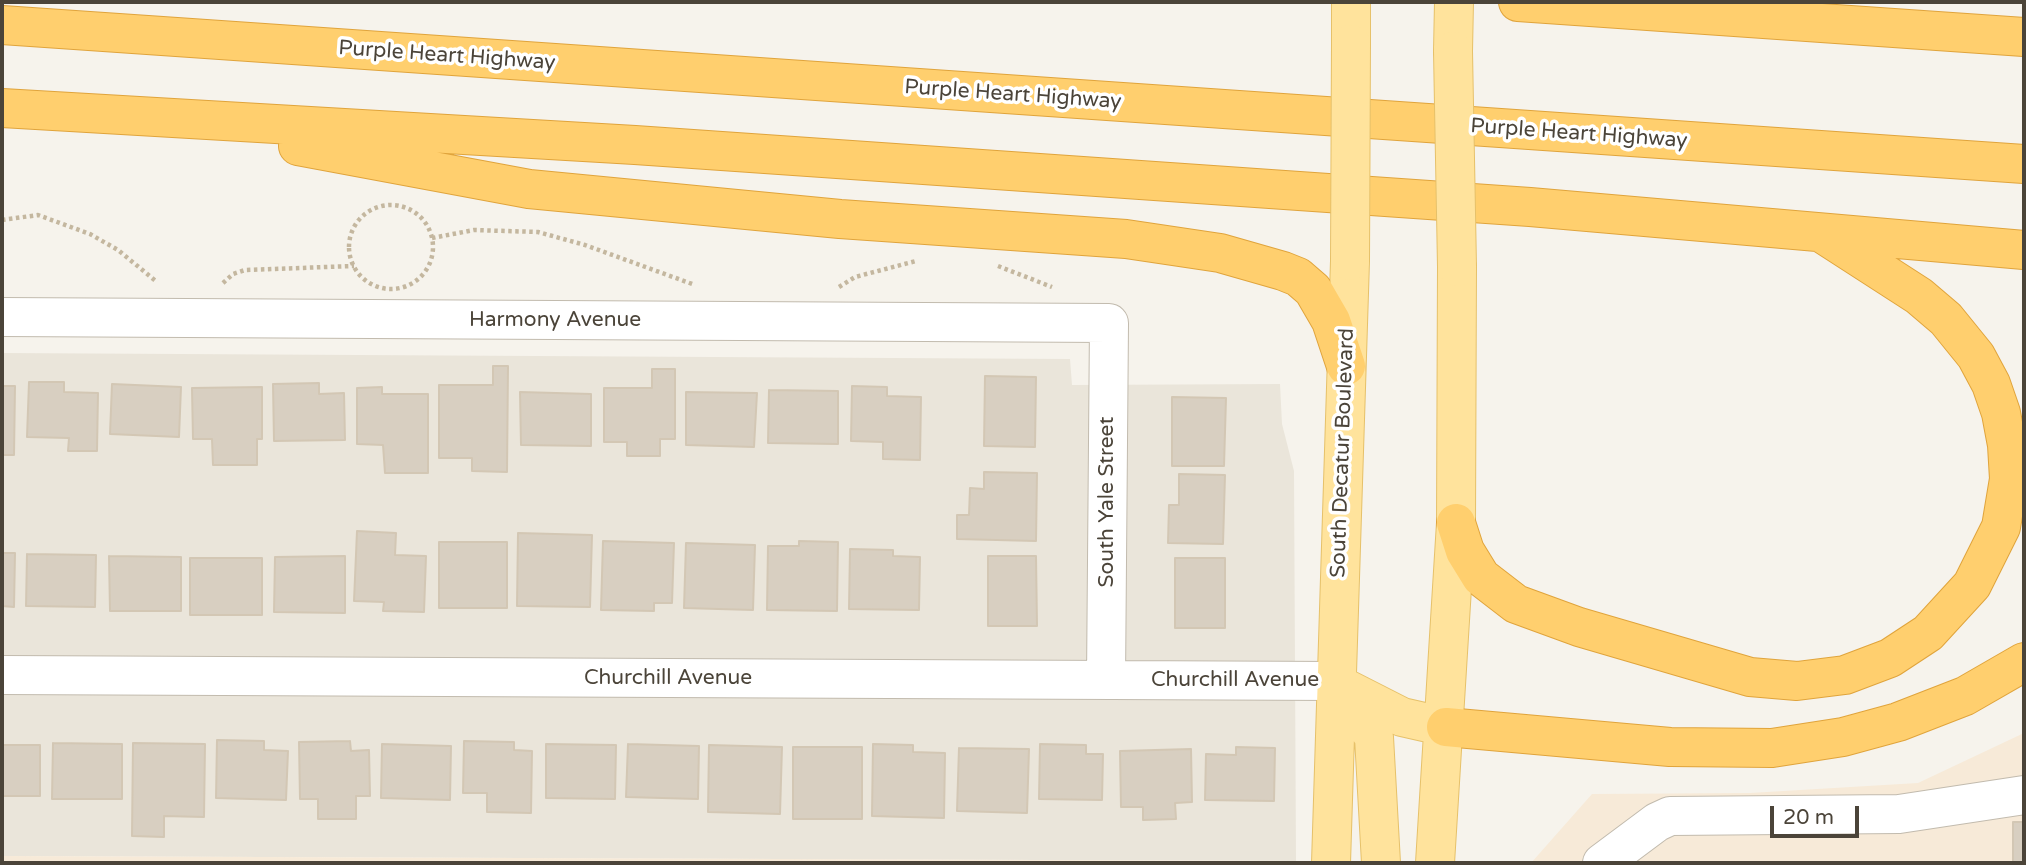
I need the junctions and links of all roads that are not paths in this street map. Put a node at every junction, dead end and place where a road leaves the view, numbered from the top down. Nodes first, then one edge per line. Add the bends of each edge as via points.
1 (1351, 2) edge
2 (1454, 2) edge
3 (1518, 2) edge
4 (2, 26) edge
5 (2024, 37) edge
6 (2, 108) edge
7 (147, 117) junction
8 (2024, 164) edge
9 (1819, 232) junction
10 (2024, 250) edge
11 (2, 317) edge
12 (1109, 323) joint
13 (1346, 366) junction
14 (1456, 523) junction
15 (2024, 662) edge
16 (2, 675) edge
17 (1106, 680) junction
18 (1335, 681) junction
19 (1446, 727) junction
20 (2024, 795) edge
21 (1331, 863) edge
22 (1381, 863) edge
23 (1435, 863) edge
24 (1602, 863) edge

1 - 13 main road, South Decatur Boulevard, bridge
2 - 14 main road, bridge
3 - 5 highway
4 - 8 highway, Purple Heart Highway
6 - 7 highway
7 - 9 highway via 635,145 1516,206
7 - 13 highway via 529,189 840,219 1126,239 1220,253 1305,283 1326,310
9 - 10 highway
9 - 14 highway via 1919,296 1946,319 1976,356 1999,406 2009,462 2001,527 1972,585 1928,633 1890,658 1845,675 1797,681 1750,677 1516,604 1481,577 1465,551
11 - 12 street, Harmony Avenue
12 - 17 street, South Yale Street
13 - 18 main road, South Decatur Boulevard
14 - 19 main road
15 - 19 highway via 1973,692 1898,722 1843,737 1772,748 1670,747
16 - 17 street, Churchill Avenue
17 - 18 street, Churchill Avenue
18 - 19 main road via 1387,712
18 - 21 main road, South Decatur Boulevard
18 - 22 main road via 1374,737
19 - 23 main road
20 - 24 street via 1899,814 1670,816

